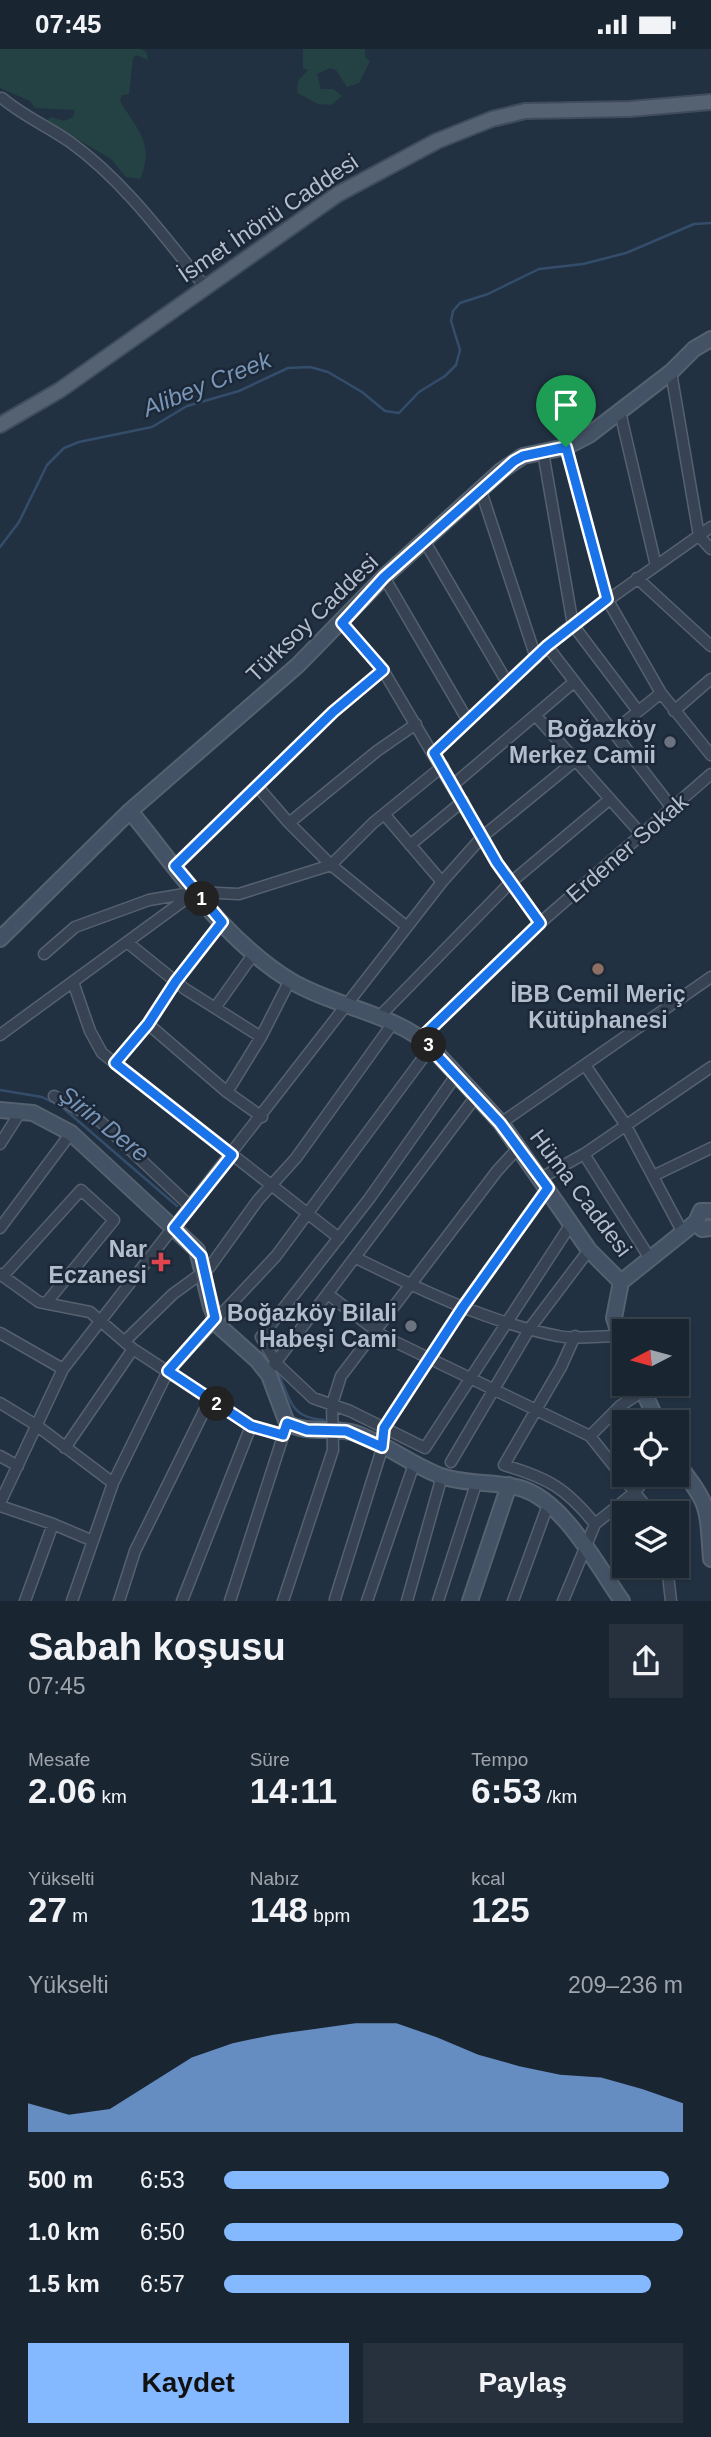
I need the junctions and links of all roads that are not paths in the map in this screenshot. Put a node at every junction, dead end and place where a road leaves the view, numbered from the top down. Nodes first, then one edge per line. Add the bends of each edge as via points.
1 (2, 98) dead end
2 (711, 102) edge
3 (205, 287) junction
4 (711, 339) edge
5 (671, 372) junction
6 (620, 412) junction
7 (0, 425) edge
8 (566, 447) junction
9 (542, 452) junction
10 (481, 491) junction
11 (711, 527) edge
12 (699, 536) junction
13 (425, 542) junction
14 (711, 549) edge
15 (656, 566) junction
16 (384, 577) junction
17 (637, 578) junction
18 (607, 599) junction
19 (342, 623) junction
20 (573, 625) junction
21 (547, 646) junction
22 (711, 646) edge
23 (536, 658) junction
24 (383, 670) junction
25 (711, 679) edge
26 (574, 682) junction
27 (508, 684) junction
28 (661, 693) junction
29 (638, 711) junction
30 (674, 711) junction
31 (536, 716) junction
32 (468, 721) junction
33 (416, 724) junction
34 (614, 731) junction
35 (434, 753) junction
36 (711, 755) edge
37 (575, 761) junction
38 (443, 767) junction
39 (711, 774) edge
40 (453, 785) junction
41 (257, 786) junction
42 (610, 799) junction
43 (463, 801) junction
44 (671, 808) junction
45 (130, 811) junction
46 (384, 814) junction
47 (289, 823) junction
48 (642, 835) junction
49 (482, 837) junction
50 (410, 845) junction
51 (331, 865) junction
52 (175, 866) junction
53 (442, 882) junction
54 (510, 883) junction
55 (196, 892) junction
56 (222, 922) junction
57 (540, 923) junction
58 (407, 927) junction
59 (0, 939) edge
60 (128, 943) junction
61 (44, 954) dead end
62 (252, 956) junction
63 (711, 977) edge
64 (290, 980) junction
65 (176, 981) junction
66 (73, 982) junction
67 (345, 1007) junction
68 (215, 1008) junction
69 (379, 1017) junction
70 (393, 1023) junction
71 (148, 1024) junction
72 (0, 1035) edge
73 (261, 1037) junction
74 (426, 1042) junction
75 (115, 1063) junction
76 (585, 1065) junction
77 (711, 1067) edge
78 (457, 1074) junction
79 (227, 1092) junction
80 (477, 1095) junction
81 (54, 1096) dead end
82 (0, 1110) edge
83 (21, 1111) junction
84 (261, 1117) junction
85 (500, 1123) junction
86 (625, 1124) junction
87 (71, 1133) junction
88 (0, 1144) edge
89 (519, 1147) junction
90 (711, 1148) edge
91 (584, 1154) junction
92 (232, 1155) junction
93 (653, 1176) junction
94 (545, 1183) junction
95 (271, 1185) junction
96 (710, 1206) edge
97 (191, 1207) junction
98 (308, 1213) junction
99 (571, 1224) junction
100 (0, 1228) edge
101 (174, 1228) junction
102 (707, 1230) edge
103 (683, 1233) junction
104 (339, 1238) junction
105 (589, 1250) junction
106 (649, 1257) junction
107 (356, 1258) junction
108 (204, 1271) junction
109 (2, 1275) edge
110 (621, 1282) junction
111 (408, 1286) junction
112 (329, 1295) junction
113 (47, 1302) junction
114 (463, 1307) junction
115 (215, 1318) junction
116 (614, 1319) edge
117 (102, 1320) junction
118 (508, 1321) junction
119 (530, 1328) junction
120 (374, 1329) junction
121 (0, 1333) edge
122 (575, 1336) junction
123 (612, 1336) edge
124 (129, 1345) junction
125 (430, 1359) junction
126 (271, 1367) junction
127 (62, 1369) junction
128 (168, 1371) junction
129 (472, 1379) junction
130 (495, 1390) junction
131 (631, 1397) edge
132 (210, 1399) junction
133 (0, 1403) edge
134 (332, 1405) junction
135 (537, 1410) junction
136 (36, 1425) junction
137 (251, 1426) junction
138 (384, 1428) junction
139 (285, 1429) junction
140 (334, 1430) junction
141 (590, 1436) junction
142 (382, 1447) junction
143 (65, 1448) junction
144 (0, 1456) edge
145 (451, 1462) dead end
146 (414, 1464) junction
147 (18, 1466) junction
148 (442, 1476) junction
149 (689, 1477) edge
150 (113, 1483) junction
151 (476, 1484) junction
152 (509, 1485) junction
153 (639, 1487) edge
154 (635, 1492) junction
155 (549, 1501) junction
156 (642, 1501) edge
157 (0, 1505) edge
158 (53, 1524) junction
159 (595, 1524) junction
160 (710, 1532) edge
161 (93, 1541) junction
162 (583, 1546) junction
163 (711, 1559) edge
164 (668, 1578) edge
165 (335, 1599) edge
166 (620, 1600) edge
167 (25, 1601) edge
168 (72, 1601) edge
169 (119, 1601) edge
170 (182, 1601) edge
171 (230, 1601) edge
172 (283, 1601) edge
173 (367, 1601) edge
174 (407, 1601) edge
175 (439, 1601) edge
176 (470, 1601) edge
177 (513, 1601) edge
178 (563, 1601) edge
179 (671, 1601) edge

1 - 3 street via 23,116 69,141 110,176
2 - 3 main road, İsmet İnönü Caddesi via 630,109 538,109 492,119 437,141 346,189
3 - 7 main road, İsmet İnönü Caddesi via 60,390
4 - 5 street, Türksoy Caddesi
5 - 6 street, Türksoy Caddesi
5 - 12 street
6 - 8 street, Türksoy Caddesi
6 - 15 street
8 - 9 street, Türksoy Caddesi
8 - 18 street
9 - 10 street, Türksoy Caddesi via 514,461
9 - 20 street
10 - 13 street, Türksoy Caddesi
10 - 23 street
11 - 12 street
12 - 14 street
12 - 15 street
13 - 16 street, Türksoy Caddesi
13 - 27 street
15 - 17 street
16 - 19 street, Türksoy Caddesi
16 - 32 street
17 - 18 street
17 - 22 street
18 - 20 street
18 - 28 street
19 - 24 street
19 - 45 street, Türksoy Caddesi via 254,706
20 - 21 street
20 - 29 street
21 - 23 street
21 - 26 street
23 - 27 street
24 - 33 street
24 - 41 street
25 - 30 street
26 - 31 street
26 - 34 street
27 - 32 street
28 - 29 street
28 - 30 street
29 - 34 street
30 - 36 street
31 - 37 street
31 - 40 street
32 - 35 street
33 - 35 street
33 - 47 street
34 - 44 street
35 - 38 street
37 - 42 street
37 - 49 street
38 - 40 street
38 - 46 street
39 - 44 street, Erdener Sokak
40 - 43 street
41 - 47 street
41 - 52 street
42 - 48 street
42 - 54 street
43 - 49 street
43 - 50 street
44 - 48 street, Erdener Sokak
45 - 52 street, Hüma Caddesi
45 - 59 street, Türksoy Caddesi
46 - 50 street
46 - 51 street
47 - 51 street
48 - 57 street, Erdener Sokak
49 - 53 street
49 - 54 street
50 - 53 street
51 - 55 street via 239,894
51 - 58 street
52 - 55 street, Hüma Caddesi
53 - 58 street
54 - 57 street
54 - 69 street
55 - 56 street, Hüma Caddesi
55 - 60 street
55 - 61 street via 108,913 75,927
56 - 62 street, Hüma Caddesi
56 - 65 street
57 - 74 street, Erdener Sokak
58 - 67 street
60 - 65 street
60 - 66 street
62 - 64 street, Hüma Caddesi
62 - 68 street
63 - 76 street
64 - 67 street, Hüma Caddesi
64 - 73 street
65 - 68 street
65 - 71 street
66 - 72 street
66 - 75 street via 90,1031 102,1053
67 - 69 street, Hüma Caddesi
67 - 84 street
68 - 73 street
69 - 70 street, Hüma Caddesi
70 - 74 street, Hüma Caddesi
70 - 95 street via 296,1158
71 - 75 street
71 - 79 street
73 - 79 street
74 - 78 street, Hüma Caddesi
74 - 98 street, Erdener Sokak
75 - 92 street
76 - 85 street
76 - 86 street
77 - 86 street
78 - 80 street, Hüma Caddesi
78 - 104 street
79 - 84 street
80 - 85 street, Hüma Caddesi
80 - 107 street
81 - 97 street via 101,1122
82 - 83 street
83 - 87 street
83 - 88 street
84 - 92 street
85 - 89 street, Hüma Caddesi
86 - 91 street
86 - 93 street
87 - 100 street
87 - 101 street
89 - 94 street, Hüma Caddesi
89 - 111 street
90 - 93 street
91 - 94 street
91 - 106 street
92 - 95 street
92 - 97 street
93 - 103 street
94 - 99 street, Hüma Caddesi
94 - 114 street
95 - 98 street
95 - 108 street
96 - 102 street via 698,1213
97 - 101 street
98 - 104 street
98 - 115 street, Erdener Sokak via 276,1256
99 - 105 street, Hüma Caddesi
99 - 118 street
101 - 108 street via 197,1250
101 - 117 street
102 - 103 street
103 - 106 street
104 - 126 street via 261,1338
105 - 110 street, Hüma Caddesi
105 - 119 street
106 - 110 street
107 - 111 street
107 - 112 street
108 - 115 street
108 - 124 street via 173,1294
109 - 113 street via 39,1302
109 - 113 street via 80,1190 114,1220
110 - 116 street
111 - 114 street
111 - 120 street
112 - 120 street
112 - 126 street
113 - 117 street via 90,1312
114 - 118 street
114 - 125 street
115 - 126 street via 225,1333
115 - 128 street, Erdener Sokak
117 - 124 street
117 - 127 street
118 - 119 street
118 - 129 street
119 - 122 street via 560,1337
119 - 130 street
120 - 125 street
120 - 134 street via 341,1376
121 - 127 street
122 - 123 street
122 - 135 street
124 - 128 street
124 - 143 street
125 - 129 street
125 - 138 street
126 - 134 street via 313,1398
126 - 139 street
127 - 136 street
128 - 132 street
128 - 150 street, Erdener Sokak
129 - 130 street
129 - 138 street via 425,1448
130 - 135 street
130 - 145 street
131 - 141 street
132 - 137 street
132 - 169 street via 135,1551
133 - 136 street
134 - 138 street
134 - 140 street
135 - 141 street
135 - 159 street via 504,1465 541,1476 565,1490
136 - 143 street
136 - 147 street
137 - 139 street
137 - 170 street
138 - 142 street
139 - 140 street
139 - 171 street
140 - 142 street via 355,1433
140 - 172 street via 333,1450
141 - 154 street
142 - 146 street
142 - 165 street
143 - 150 street
144 - 147 street
146 - 148 street
146 - 173 street
147 - 157 street
148 - 151 street
148 - 174 street
149 - 160 street via 702,1493
150 - 161 street, Erdener Sokak
151 - 152 street
151 - 175 street
152 - 155 street
152 - 176 street
153 - 154 street
154 - 156 street
154 - 159 street
155 - 162 street
155 - 177 street
157 - 158 street
158 - 161 street
158 - 167 street
159 - 162 street
160 - 163 street
161 - 168 street, Erdener Sokak
162 - 166 street
162 - 178 street
164 - 179 street

